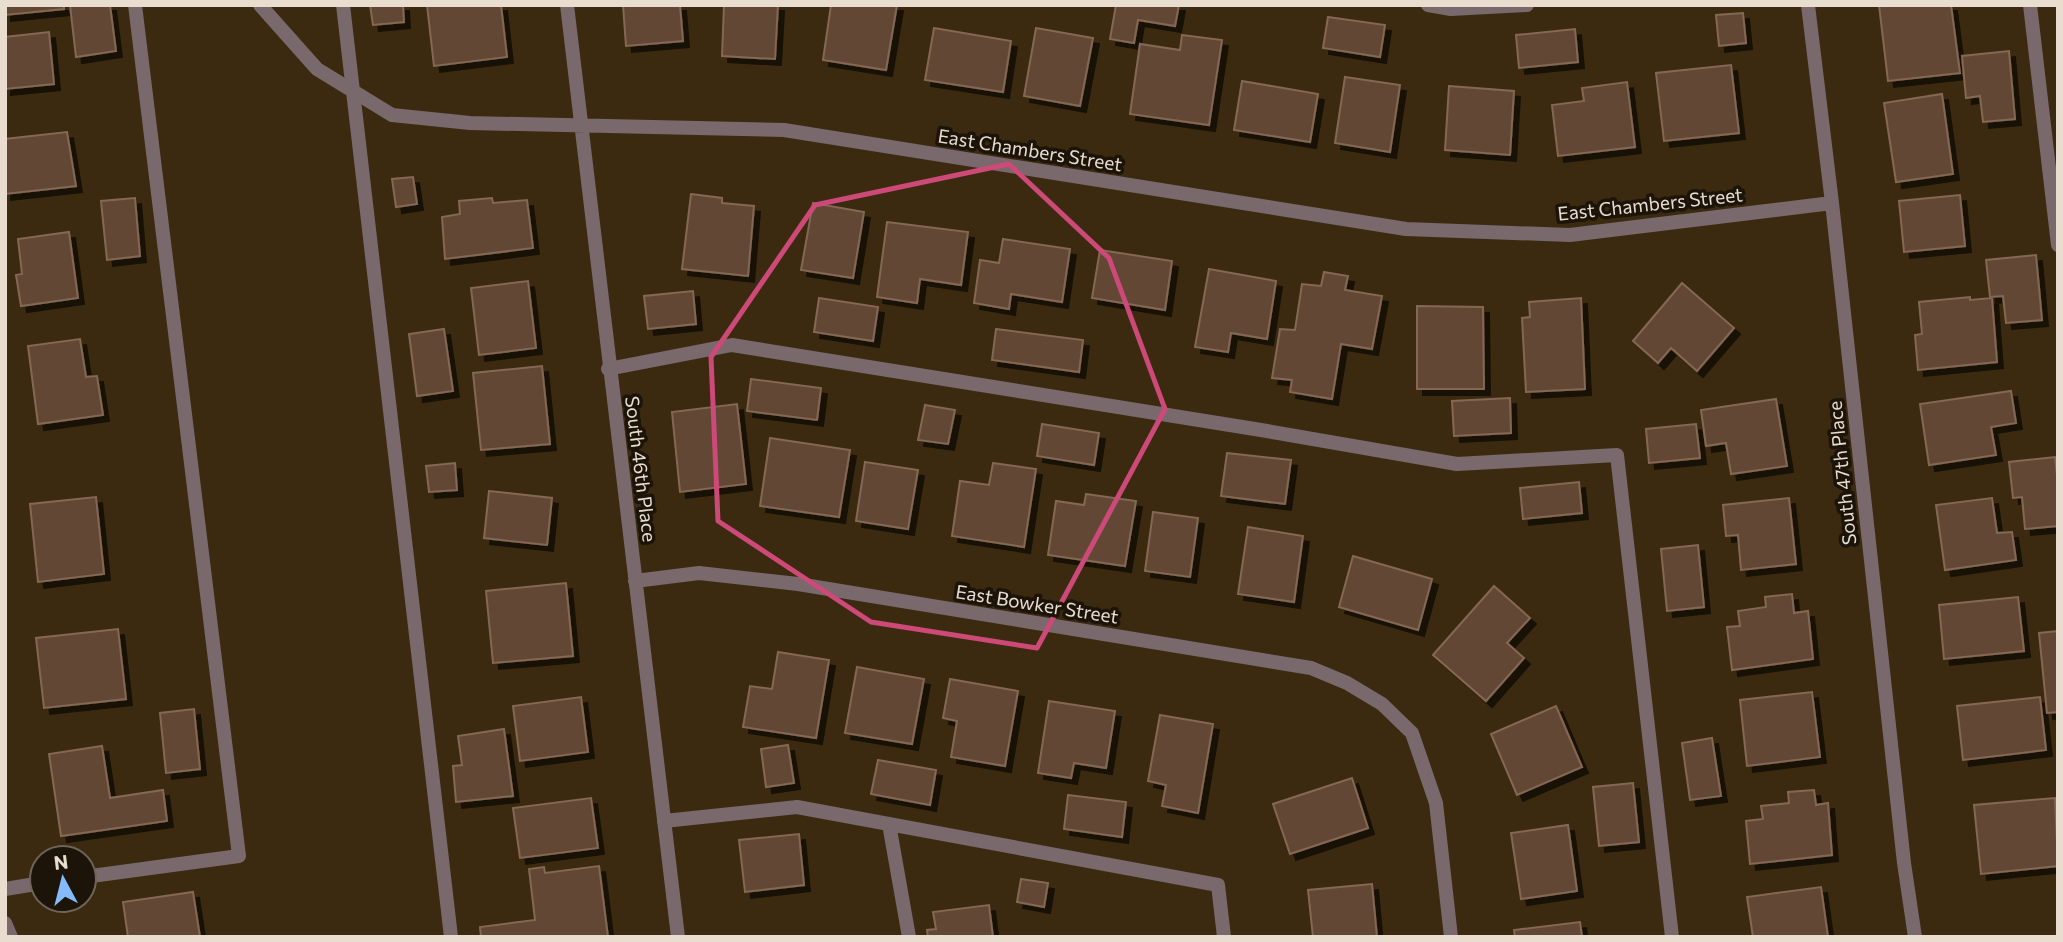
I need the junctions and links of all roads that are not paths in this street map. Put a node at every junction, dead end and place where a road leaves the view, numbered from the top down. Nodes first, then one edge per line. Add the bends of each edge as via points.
1 (135, 5) edge
2 (260, 5) edge
3 (343, 5) edge
4 (567, 5) edge
5 (1428, 5) edge
6 (1527, 5) edge
7 (1808, 5) edge
8 (2029, 5) edge
9 (354, 91) junction
10 (580, 126) junction
11 (1832, 203) junction
12 (2058, 245) edge
13 (608, 369) junction
14 (635, 581) junction
15 (664, 821) junction
16 (889, 824) junction
17 (98, 875) edge
18 (28, 885) edge
19 (5, 889) edge
20 (5, 923) edge
21 (11, 937) edge
22 (451, 937) edge
23 (678, 937) edge
24 (909, 937) edge
25 (1224, 937) edge
26 (1451, 937) edge
27 (1672, 937) edge
28 (1915, 937) edge

1 - 17 street via 239,856
2 - 9 street, East Chambers Street via 317,69
3 - 9 street
4 - 10 street, South 46th Place
5 - 6 street via 1451,9
7 - 11 street, South 47th Place
8 - 12 street
9 - 10 street, East Chambers Street via 391,115
9 - 22 street
10 - 11 street, East Chambers Street via 784,131 1406,229 1570,235
10 - 13 street, South 46th Place
11 - 28 street, South 47th Place
13 - 14 street, South 46th Place
13 - 27 street via 732,345 1457,464 1617,455
14 - 15 street, South 46th Place
14 - 26 street, East Bowker Street via 699,573 798,584 1311,668 1348,683 1382,704 1412,733 1436,803
15 - 16 street via 797,807
15 - 23 street, South 46th Place
16 - 24 street
16 - 25 street via 1218,885
18 - 19 street
20 - 21 street

